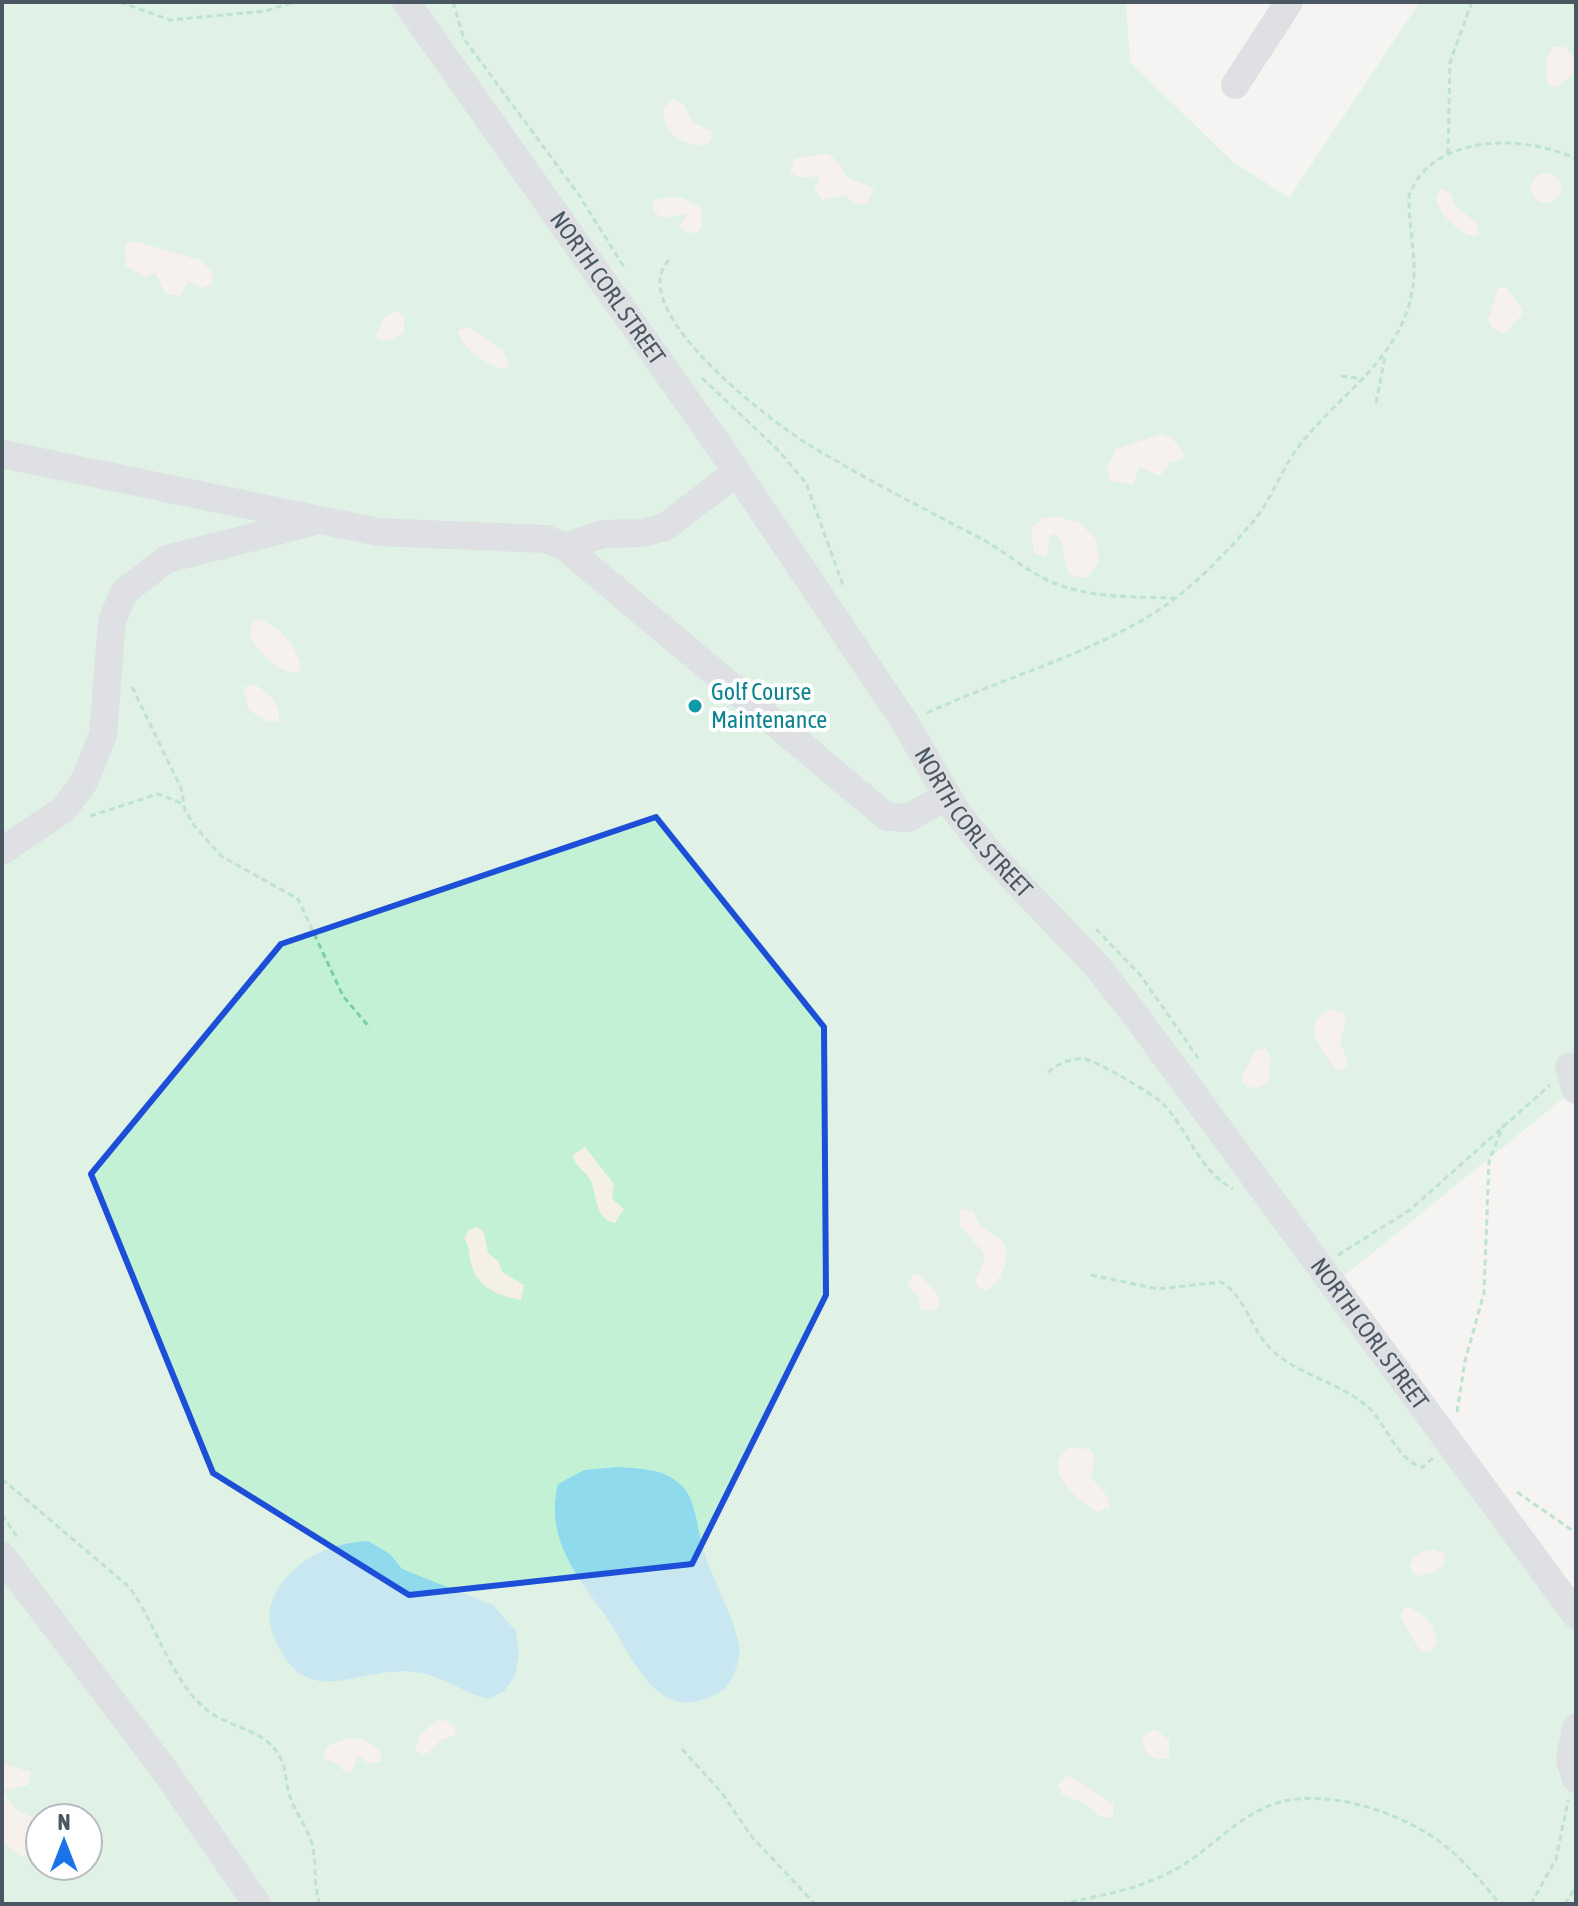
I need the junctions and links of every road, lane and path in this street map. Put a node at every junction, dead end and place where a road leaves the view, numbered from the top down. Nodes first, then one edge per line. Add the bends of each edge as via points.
1 (120, 2) edge
2 (293, 2) edge
3 (406, 2) edge
4 (453, 2) edge
5 (1289, 2) edge
6 (1472, 2) edge
7 (1235, 85) dead end
8 (1448, 154) junction
9 (1575, 158) edge
10 (669, 260) dead end
11 (629, 276) dead end
12 (1385, 356) junction
13 (1341, 376) dead end
14 (1364, 379) junction
15 (1376, 403) dead end
16 (2, 454) edge
17 (737, 472) junction
18 (316, 521) junction
19 (565, 547) junction
20 (1174, 598) junction
21 (111, 665) junction
22 (906, 724) junction
23 (947, 796) junction
24 (184, 804) junction
25 (81, 818) dead end
26 (2, 851) edge
27 (370, 1028) dead end
28 (1048, 1072) dead end
29 (1572, 1079) edge
30 (1256, 1179) junction
31 (1321, 1267) junction
32 (2, 1479) edge
33 (2, 1556) edge
34 (1576, 1615) edge
35 (1576, 1728) edge
36 (682, 1749) dead end
37 (1573, 1770) edge
38 (1576, 1886) edge
39 (257, 1904) edge
40 (320, 1904) edge
41 (815, 1904) edge
42 (1061, 1904) edge
43 (1500, 1904) edge
44 (1531, 1904) edge
45 (1565, 1904) edge

1 - 2 path via 170,20 266,11
3 - 17 street, NORTH CORL STREET
4 - 11 path via 464,39 579,195
5 - 7 street
6 - 8 path via 1450,62
8 - 9 path via 1500,144 1543,147
8 - 12 path via 1422,172 1409,196 1412,288
10 - 20 path via 658,280 668,316 682,336 809,445 1053,583 1075,590
12 - 14 path
12 - 15 path
13 - 14 path
14 - 20 path via 1302,441 1254,521
16 - 18 street
17 - 19 street via 665,527 603,534
17 - 22 street, NORTH CORL STREET
18 - 19 street via 378,532 534,537
18 - 21 street via 187,552 149,569 116,605
19 - 23 street via 875,810 898,820
20 - 22 path via 1068,657 975,691
21 - 24 path via 127,678 140,701
21 - 26 street via 103,735 77,796
22 - 23 street, NORTH CORL STREET
23 - 30 street, NORTH CORL STREET via 991,855 1097,966
24 - 25 path via 158,794
24 - 27 path via 193,824 221,856 298,899 343,996
28 - 30 path via 1076,1059 1097,1064 1165,1105 1188,1144 1225,1185 1243,1190
29 - 31 path via 1410,1210
30 - 31 street, NORTH CORL STREET
31 - 34 street, NORTH CORL STREET
32 - 40 path via 129,1587 174,1667 203,1706 276,1750 290,1797 311,1838
33 - 39 street via 165,1771
35 - 37 street
36 - 41 path via 752,1837
37 - 44 path via 1556,1859
38 - 45 path
42 - 43 path via 1150,1882 1257,1811 1327,1797 1433,1837

